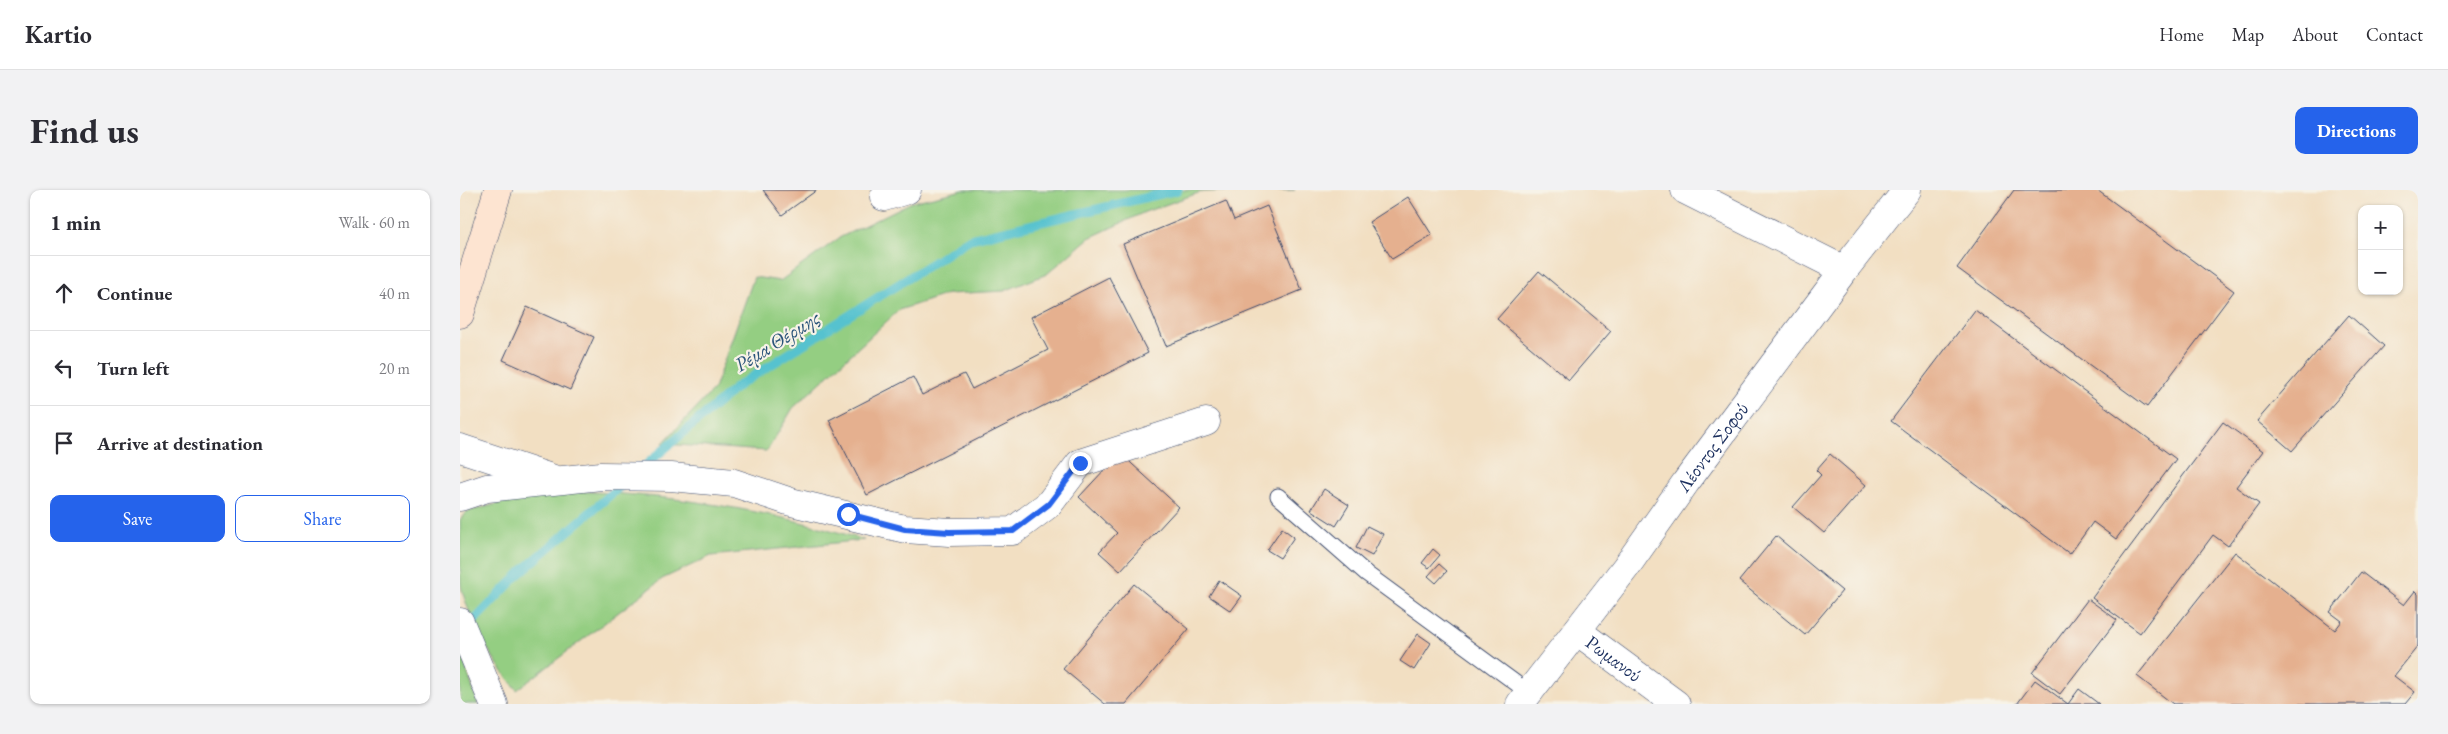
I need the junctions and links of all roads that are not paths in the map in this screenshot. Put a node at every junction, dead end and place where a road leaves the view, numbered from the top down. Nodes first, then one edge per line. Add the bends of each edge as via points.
1 (498, 190) edge
2 (1685, 190) edge
3 (1907, 190) edge
4 (1844, 270) junction
5 (460, 314) edge
6 (1206, 422) dead end
7 (460, 448) edge
8 (561, 481) junction
9 (1278, 496) dead end
10 (460, 497) edge
11 (460, 622) edge
12 (1577, 631) junction
13 (1524, 698) edge
14 (494, 704) edge
15 (1676, 704) edge

1 - 5 main road
2 - 4 street
3 - 4 street, Λέοντος Σοφού
4 - 12 street, Λέοντος Σοφού
6 - 8 street via 1080,463 1049,504 1013,531 905,529 792,502 734,483 672,477 601,476
7 - 8 street
8 - 10 street via 487,488
9 - 13 lane via 1367,574
11 - 14 street
12 - 13 street, Λέοντος Σοφού
12 - 15 street, Ρωμανού

